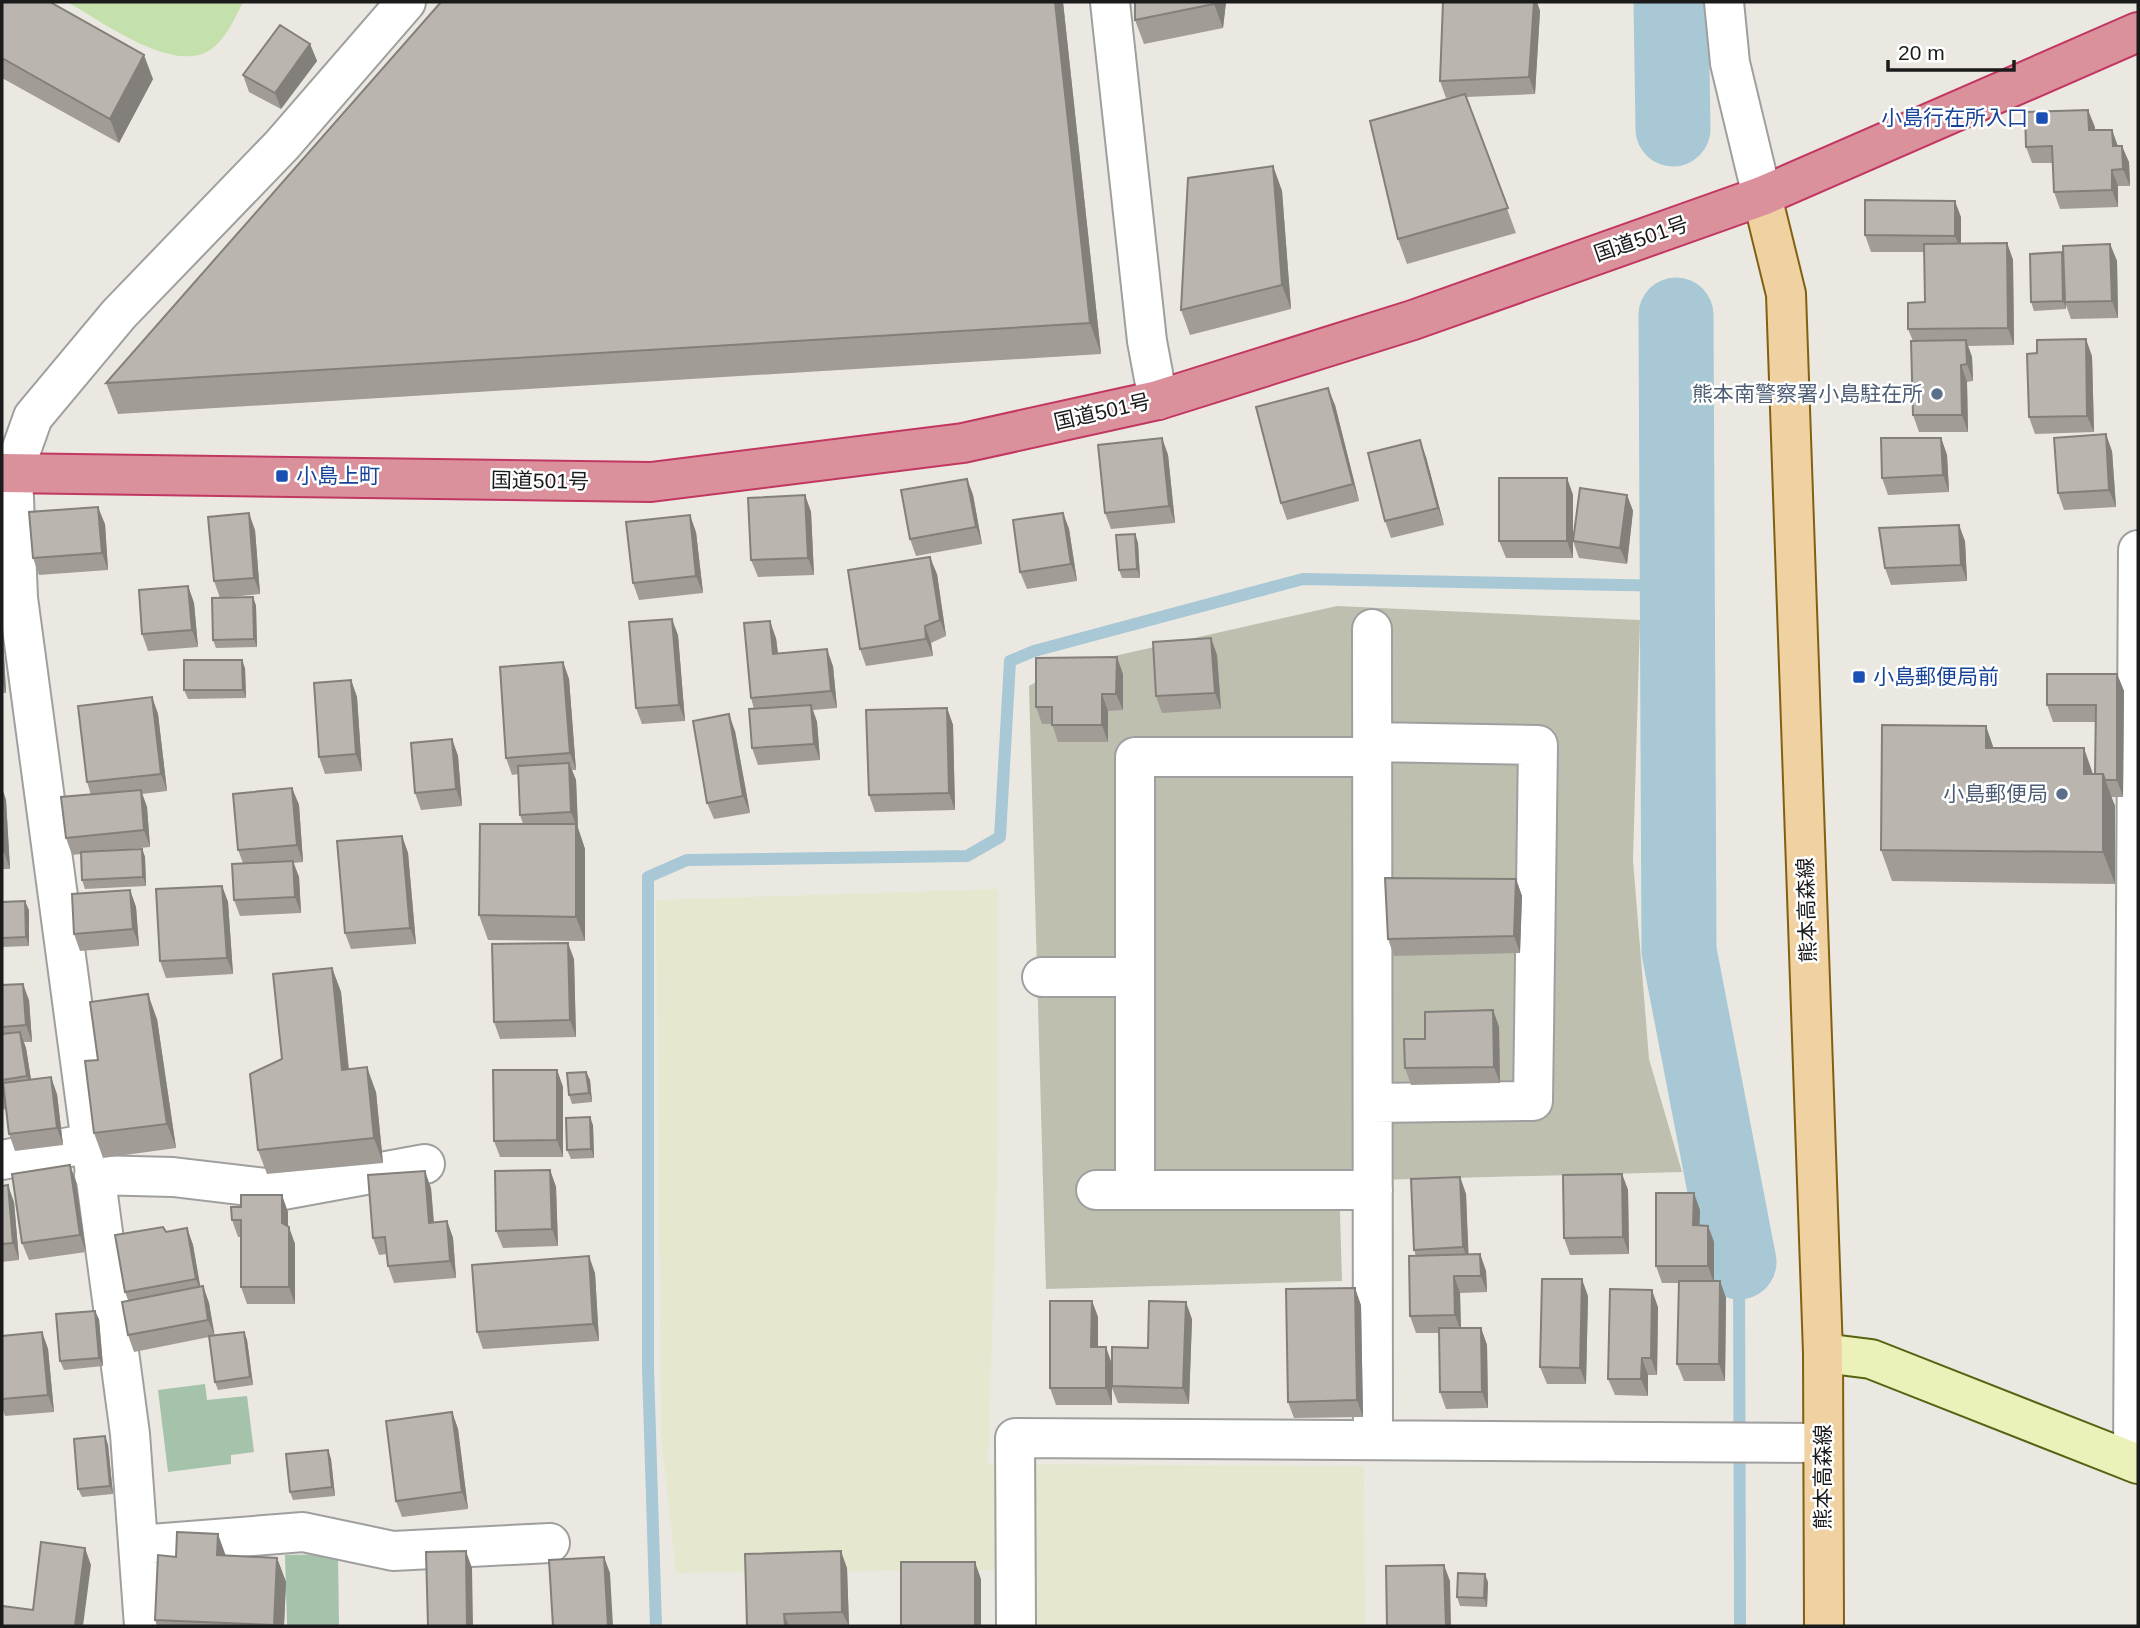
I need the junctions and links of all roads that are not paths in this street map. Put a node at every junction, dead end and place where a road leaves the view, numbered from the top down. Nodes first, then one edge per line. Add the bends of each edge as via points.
1 (406, 2) edge
2 (1110, 2) edge
3 (1724, 2) edge
4 (2138, 32) edge
5 (1762, 196) junction
6 (1158, 400) junction
7 (8, 472) edge
8 (2138, 550) edge
9 (2138, 569) edge
10 (1372, 629) dead end
11 (1372, 749) junction
12 (1042, 977) dead end
13 (1135, 978) junction
14 (1373, 1103) junction
15 (92, 1159) junction
16 (2, 1160) edge
17 (425, 1164) dead end
18 (1096, 1190) dead end
19 (1135, 1190) junction
20 (1373, 1191) junction
21 (1823, 1353) junction
22 (1373, 1440) junction
23 (1823, 1443) junction
24 (2136, 1463) edge
25 (550, 1543) dead end
26 (138, 1545) junction
27 (144, 1626) edge
28 (1016, 1626) edge
29 (1824, 1626) edge

1 - 7 street via 282,145 119,314 33,417
2 - 6 street via 1147,341
3 - 5 street via 1730,62
4 - 5 highway, 国道501号
5 - 6 highway, 国道501号 via 1413,320
5 - 21 main road, 熊本高森線 via 1786,293
6 - 7 highway, 国道501号 via 963,443 651,482
7 - 15 street via 18,598
8 - 9 street
9 - 24 street
10 - 11 street
11 - 13 street via 1135,757
11 - 14 street
11 - 14 street via 1538,745 1533,1101
12 - 13 street
13 - 19 street
14 - 20 street
15 - 16 street
15 - 17 street via 173,1177 283,1190
15 - 26 street via 130,1434
18 - 19 street
19 - 20 street
20 - 22 street
21 - 23 main road, 熊本高森線
21 - 24 street via 1871,1359
22 - 23 street
22 - 28 street via 1015,1438
23 - 29 main road, 熊本高森線
25 - 26 street via 393,1551 303,1532
26 - 27 street

